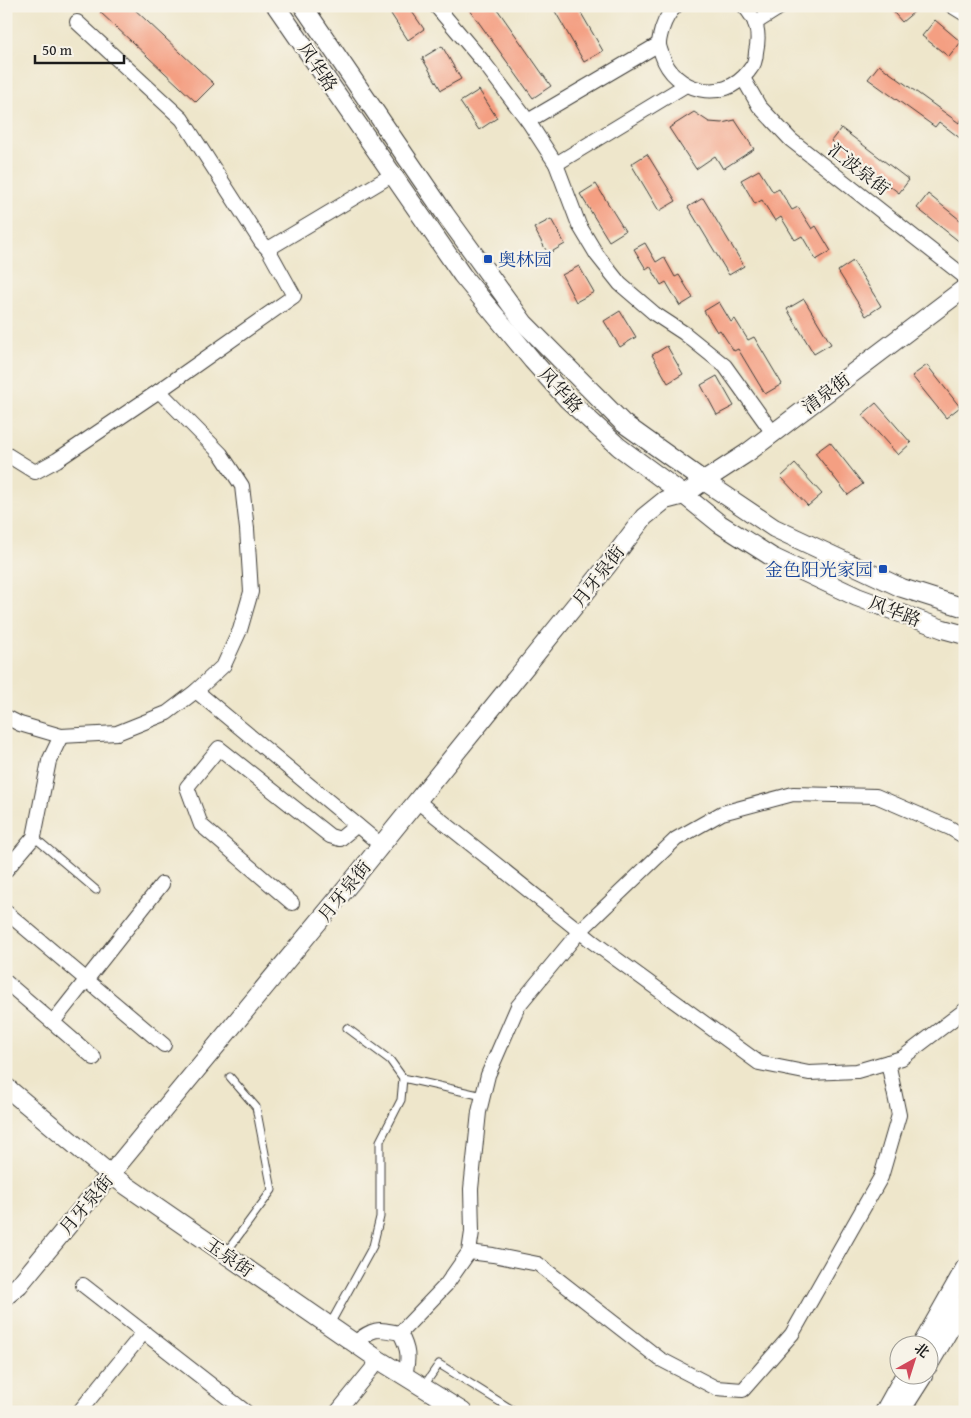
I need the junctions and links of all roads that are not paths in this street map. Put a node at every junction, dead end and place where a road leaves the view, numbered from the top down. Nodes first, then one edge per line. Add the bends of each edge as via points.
1 (276, 6) edge
2 (303, 6) edge
3 (436, 6) edge
4 (676, 6) edge
5 (744, 6) edge
6 (782, 6) edge
7 (952, 6) edge
8 (965, 14) edge
9 (77, 22) dead end
10 (755, 23) junction
11 (659, 44) junction
12 (743, 78) junction
13 (686, 85) junction
14 (528, 121) junction
15 (556, 164) junction
16 (392, 175) junction
17 (268, 249) junction
18 (965, 277) edge
19 (965, 288) edge
20 (584, 382) junction
21 (159, 391) junction
22 (568, 400) junction
23 (774, 433) junction
24 (6, 454) edge
25 (704, 480) junction
26 (684, 495) junction
27 (965, 608) edge
28 (965, 635) edge
29 (196, 691) junction
30 (6, 717) edge
31 (61, 736) junction
32 (417, 801) junction
33 (357, 825) junction
34 (34, 837) junction
35 (965, 837) edge
36 (381, 845) junction
37 (6, 870) edge
38 (162, 884) dead end
39 (96, 890) dead end
40 (292, 903) dead end
41 (6, 912) edge
42 (579, 932) junction
43 (86, 980) junction
44 (6, 982) edge
45 (965, 1010) edge
46 (53, 1022) junction
47 (347, 1028) dead end
48 (164, 1045) dead end
49 (94, 1058) dead end
50 (888, 1062) junction
51 (230, 1077) dead end
52 (403, 1078) junction
53 (6, 1087) edge
54 (483, 1096) junction
55 (110, 1175) junction
56 (469, 1252) junction
57 (225, 1254) junction
58 (965, 1268) edge
59 (83, 1285) dead end
60 (6, 1296) edge
61 (965, 1303) edge
62 (329, 1326) junction
63 (144, 1332) junction
64 (400, 1333) junction
65 (927, 1336) edge
66 (354, 1343) junction
67 (938, 1349) edge
68 (379, 1360) junction
69 (405, 1376) junction
70 (898, 1386) edge
71 (917, 1386) edge
72 (422, 1387) junction
73 (79, 1412) edge
74 (246, 1412) edge
75 (337, 1412) edge
76 (463, 1412) edge
77 (516, 1412) edge
78 (884, 1412) edge
79 (900, 1412) edge

1 - 16 street, 风华路
2 - 20 street via 524,323
3 - 14 street
4 - 11 street via 664,22
5 - 10 street
6 - 10 street
7 - 8 street
9 - 17 street via 182,119
10 - 12 street via 759,38 754,64
11 - 13 street via 664,61
11 - 14 street
12 - 13 street via 719,90 700,90
12 - 18 street, 汇波泉街 via 759,106 791,140
13 - 15 street
14 - 15 street
15 - 23 street via 579,225 620,284 725,366
16 - 17 street
16 - 22 street, 风华路 via 462,276
17 - 21 street via 294,296
19 - 23 street, 清泉街
20 - 22 street via 580,396
20 - 25 street via 623,423
21 - 24 street via 35,472
21 - 29 street via 221,454 242,486 252,592 224,665
22 - 26 street, 风华路 via 619,447
23 - 25 street, 清泉街
25 - 26 street, 清泉街
25 - 27 street via 774,528 902,588
26 - 28 street, 风华路 via 720,524 772,557 857,597
26 - 32 street, 月牙泉街 via 665,500 644,517
29 - 31 street via 167,714 117,733
29 - 33 street
30 - 31 street
31 - 34 street via 49,761
32 - 36 street, 月牙泉街
32 - 42 street
33 - 36 street
33 - 40 street via 340,838 330,836 219,748 187,787 201,825
34 - 37 street
34 - 39 lane
35 - 42 street via 876,796 793,794 722,813 676,839
36 - 55 street, 月牙泉街
38 - 43 street
41 - 43 street
42 - 50 street via 759,1063 809,1073 857,1071
42 - 54 street via 518,1006 488,1075
43 - 46 street
43 - 48 street
44 - 46 street
45 - 50 street via 902,1058
46 - 49 street
47 - 52 lane via 390,1060
50 - 56 street via 899,1115 881,1177 792,1334 743,1390 716,1388 660,1359 538,1264
51 - 57 lane via 256,1107 272,1190
52 - 54 lane
52 - 62 lane via 401,1100 380,1141 380,1217 373,1246
53 - 55 street, 玉泉街
54 - 56 street via 471,1189
55 - 57 street, 玉泉街
55 - 60 street, 月牙泉街 via 19,1285
56 - 64 street via 446,1285
57 - 62 street, 玉泉街
58 - 65 street
59 - 63 street
61 - 67 street
62 - 66 street, 玉泉街
63 - 73 street
63 - 74 street
64 - 66 street via 381,1329 368,1332
64 - 69 street via 407,1346
66 - 68 street, 玉泉街
68 - 69 street, 玉泉街
68 - 75 street
69 - 72 street, 玉泉街
70 - 78 street
71 - 79 street
72 - 76 street, 玉泉街
72 - 77 lane via 439,1364

